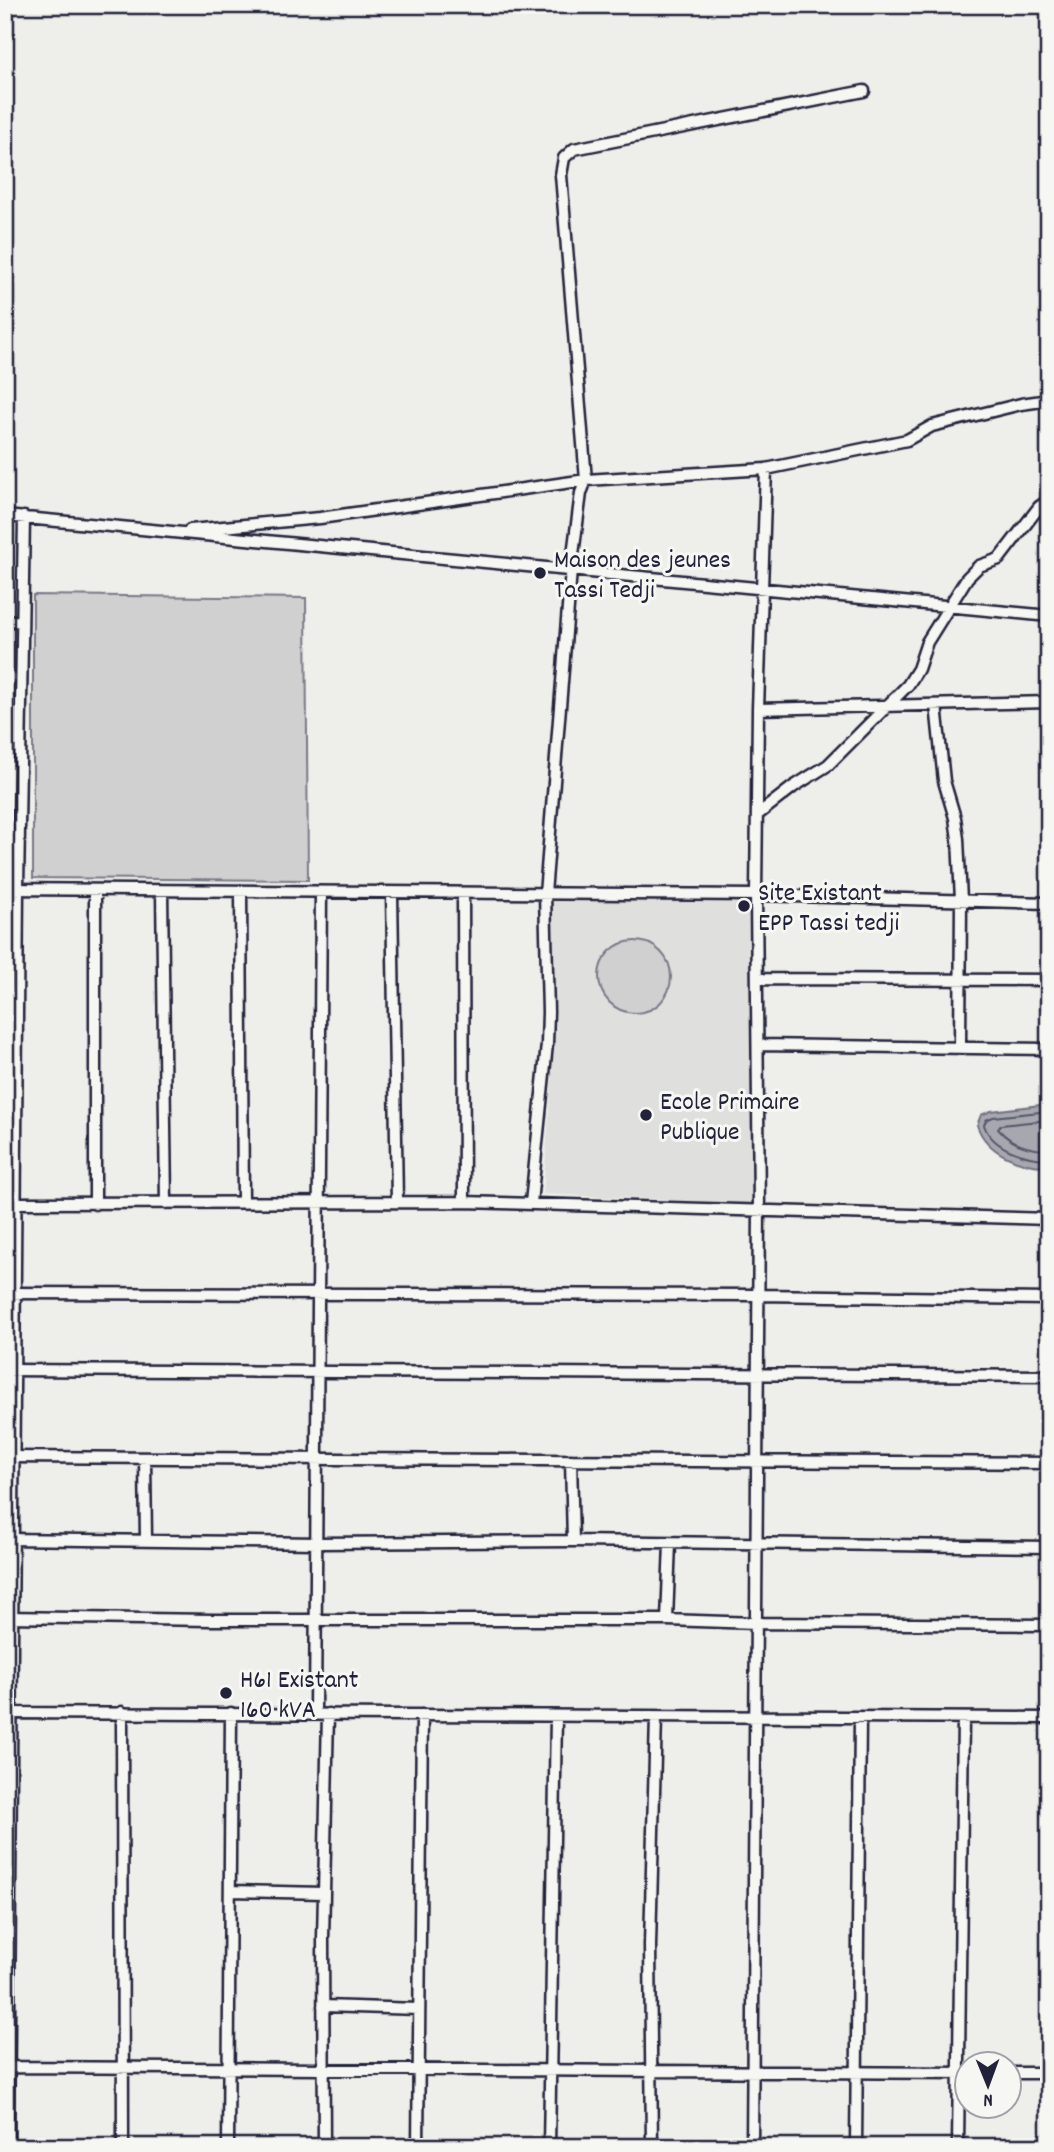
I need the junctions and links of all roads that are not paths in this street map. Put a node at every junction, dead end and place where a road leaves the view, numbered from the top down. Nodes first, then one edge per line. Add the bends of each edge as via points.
1 (864, 91) dead end
2 (1049, 400) edge
3 (766, 469) junction
4 (586, 480) junction
5 (1049, 500) edge
6 (5, 516) edge
7 (24, 517) junction
8 (165, 533) junction
9 (572, 570) junction
10 (762, 589) junction
11 (950, 607) junction
12 (1049, 616) edge
13 (5, 620) edge
14 (22, 622) junction
15 (1049, 702) edge
16 (936, 705) junction
17 (886, 706) junction
18 (758, 709) junction
19 (757, 815) junction
20 (5, 889) edge
21 (18, 889) junction
22 (95, 890) junction
23 (163, 891) junction
24 (241, 891) junction
25 (321, 892) junction
26 (392, 893) junction
27 (463, 894) junction
28 (545, 894) junction
29 (756, 895) junction
30 (961, 900) junction
31 (1049, 903) edge
32 (758, 979) junction
33 (961, 979) junction
34 (1049, 979) edge
35 (5, 997) edge
36 (17, 997) junction
37 (759, 1045) junction
38 (960, 1048) junction
39 (1049, 1049) edge
40 (11, 1100) edge
41 (320, 1201) junction
42 (397, 1201) junction
43 (464, 1202) junction
44 (10, 1203) edge
45 (166, 1203) junction
46 (243, 1203) junction
47 (531, 1203) junction
48 (95, 1204) junction
49 (759, 1209) junction
50 (1049, 1219) edge
51 (10, 1293) edge
52 (321, 1294) junction
53 (758, 1295) junction
54 (1049, 1299) edge
55 (9, 1370) edge
56 (318, 1372) junction
57 (757, 1375) junction
58 (1049, 1376) edge
59 (10, 1457) edge
60 (145, 1458) junction
61 (318, 1459) junction
62 (571, 1460) junction
63 (757, 1461) junction
64 (1049, 1463) edge
65 (9, 1539) edge
66 (146, 1540) junction
67 (573, 1541) junction
68 (318, 1543) junction
69 (670, 1543) junction
70 (756, 1543) junction
71 (1049, 1547) edge
72 (9, 1617) edge
73 (317, 1619) junction
74 (667, 1620) junction
75 (757, 1623) junction
76 (1049, 1625) edge
77 (122, 1712) junction
78 (9, 1713) edge
79 (231, 1713) junction
80 (315, 1714) junction
81 (328, 1714) junction
82 (422, 1715) junction
83 (556, 1716) junction
84 (656, 1717) junction
85 (755, 1718) junction
86 (860, 1718) junction
87 (962, 1718) junction
88 (1049, 1718) edge
89 (229, 1891) junction
90 (324, 1893) junction
91 (323, 2006) junction
92 (419, 2010) junction
93 (963, 2050) edge
94 (8, 2067) edge
95 (124, 2067) junction
96 (228, 2068) junction
97 (324, 2069) junction
98 (419, 2069) junction
99 (549, 2070) junction
100 (652, 2071) junction
101 (752, 2071) junction
102 (856, 2072) junction
103 (953, 2073) edge
104 (1023, 2073) edge
105 (1049, 2073) edge
106 (960, 2120) edge
107 (9, 2147) edge
108 (123, 2147) edge
109 (228, 2147) edge
110 (324, 2147) edge
111 (418, 2147) edge
112 (549, 2147) edge
113 (652, 2147) edge
114 (752, 2147) edge
115 (856, 2147) edge
116 (958, 2147) edge

1 - 4 street via 574,149 564,158 561,174
2 - 3 street via 932,426 907,440
3 - 4 street
3 - 10 street
4 - 8 street via 320,518
4 - 9 street via 579,501
5 - 11 street via 999,559 974,569
6 - 7 street
7 - 8 street
7 - 14 street
8 - 9 street
9 - 10 street
9 - 28 street
10 - 11 street
10 - 18 street
11 - 12 street
11 - 17 street via 927,642 908,685
13 - 14 street
14 - 21 street
15 - 16 street
16 - 17 street
16 - 30 street via 944,781 958,839
17 - 18 street
17 - 19 street via 828,765
18 - 19 street
19 - 29 street
20 - 21 street
21 - 22 street
21 - 36 street
22 - 23 street
22 - 48 street
23 - 24 street
23 - 45 street
24 - 25 street
24 - 46 street
25 - 26 street
25 - 41 street
26 - 27 street
26 - 42 street
27 - 28 street
27 - 43 street
28 - 29 street
28 - 47 street via 547,1044
29 - 30 street
29 - 32 street
30 - 31 street
30 - 33 street
32 - 33 street
32 - 37 street
33 - 34 street
33 - 38 street
35 - 36 street
36 - 40 street
37 - 38 street
37 - 49 street
38 - 39 street
40 - 44 street
41 - 42 street
41 - 46 street
41 - 52 street
42 - 43 street
43 - 47 street
44 - 48 street
44 - 51 street
45 - 46 street
45 - 48 street
47 - 49 street
49 - 50 street
49 - 53 street
51 - 52 street
51 - 55 street
52 - 53 street
52 - 56 street
53 - 54 street
53 - 57 street
55 - 56 street
55 - 59 street
56 - 57 street
56 - 61 street
57 - 58 street
57 - 63 street
59 - 60 street
59 - 65 street
60 - 61 street
60 - 66 street
61 - 62 street
61 - 68 street
62 - 63 street
62 - 67 street
63 - 64 street
63 - 70 street
65 - 66 street
65 - 72 street
66 - 68 street
67 - 68 street
67 - 69 street
68 - 73 street
69 - 70 street
69 - 74 street
70 - 71 street
70 - 75 street
72 - 73 street
72 - 78 street
73 - 74 street
73 - 80 street
74 - 75 street
75 - 76 street
75 - 85 street
77 - 78 street
77 - 79 street
77 - 95 street
78 - 94 street
79 - 80 street
79 - 89 street
80 - 81 street
81 - 82 street
81 - 90 street
82 - 83 street
82 - 92 street
83 - 84 street
83 - 99 street
84 - 85 street
84 - 100 street
85 - 86 street
85 - 101 street
86 - 87 street
86 - 102 street
87 - 88 street
87 - 93 street
89 - 90 street
89 - 96 street
90 - 91 street
91 - 92 street
91 - 97 street
92 - 98 street
94 - 95 street
94 - 107 street
95 - 96 street
95 - 108 street
96 - 97 street
96 - 109 street
97 - 98 street
97 - 110 street
98 - 99 street
98 - 111 street
99 - 100 street
99 - 112 street
100 - 101 street
100 - 113 street
101 - 102 street
101 - 114 street
102 - 103 street
102 - 115 street
104 - 105 street
106 - 116 street

